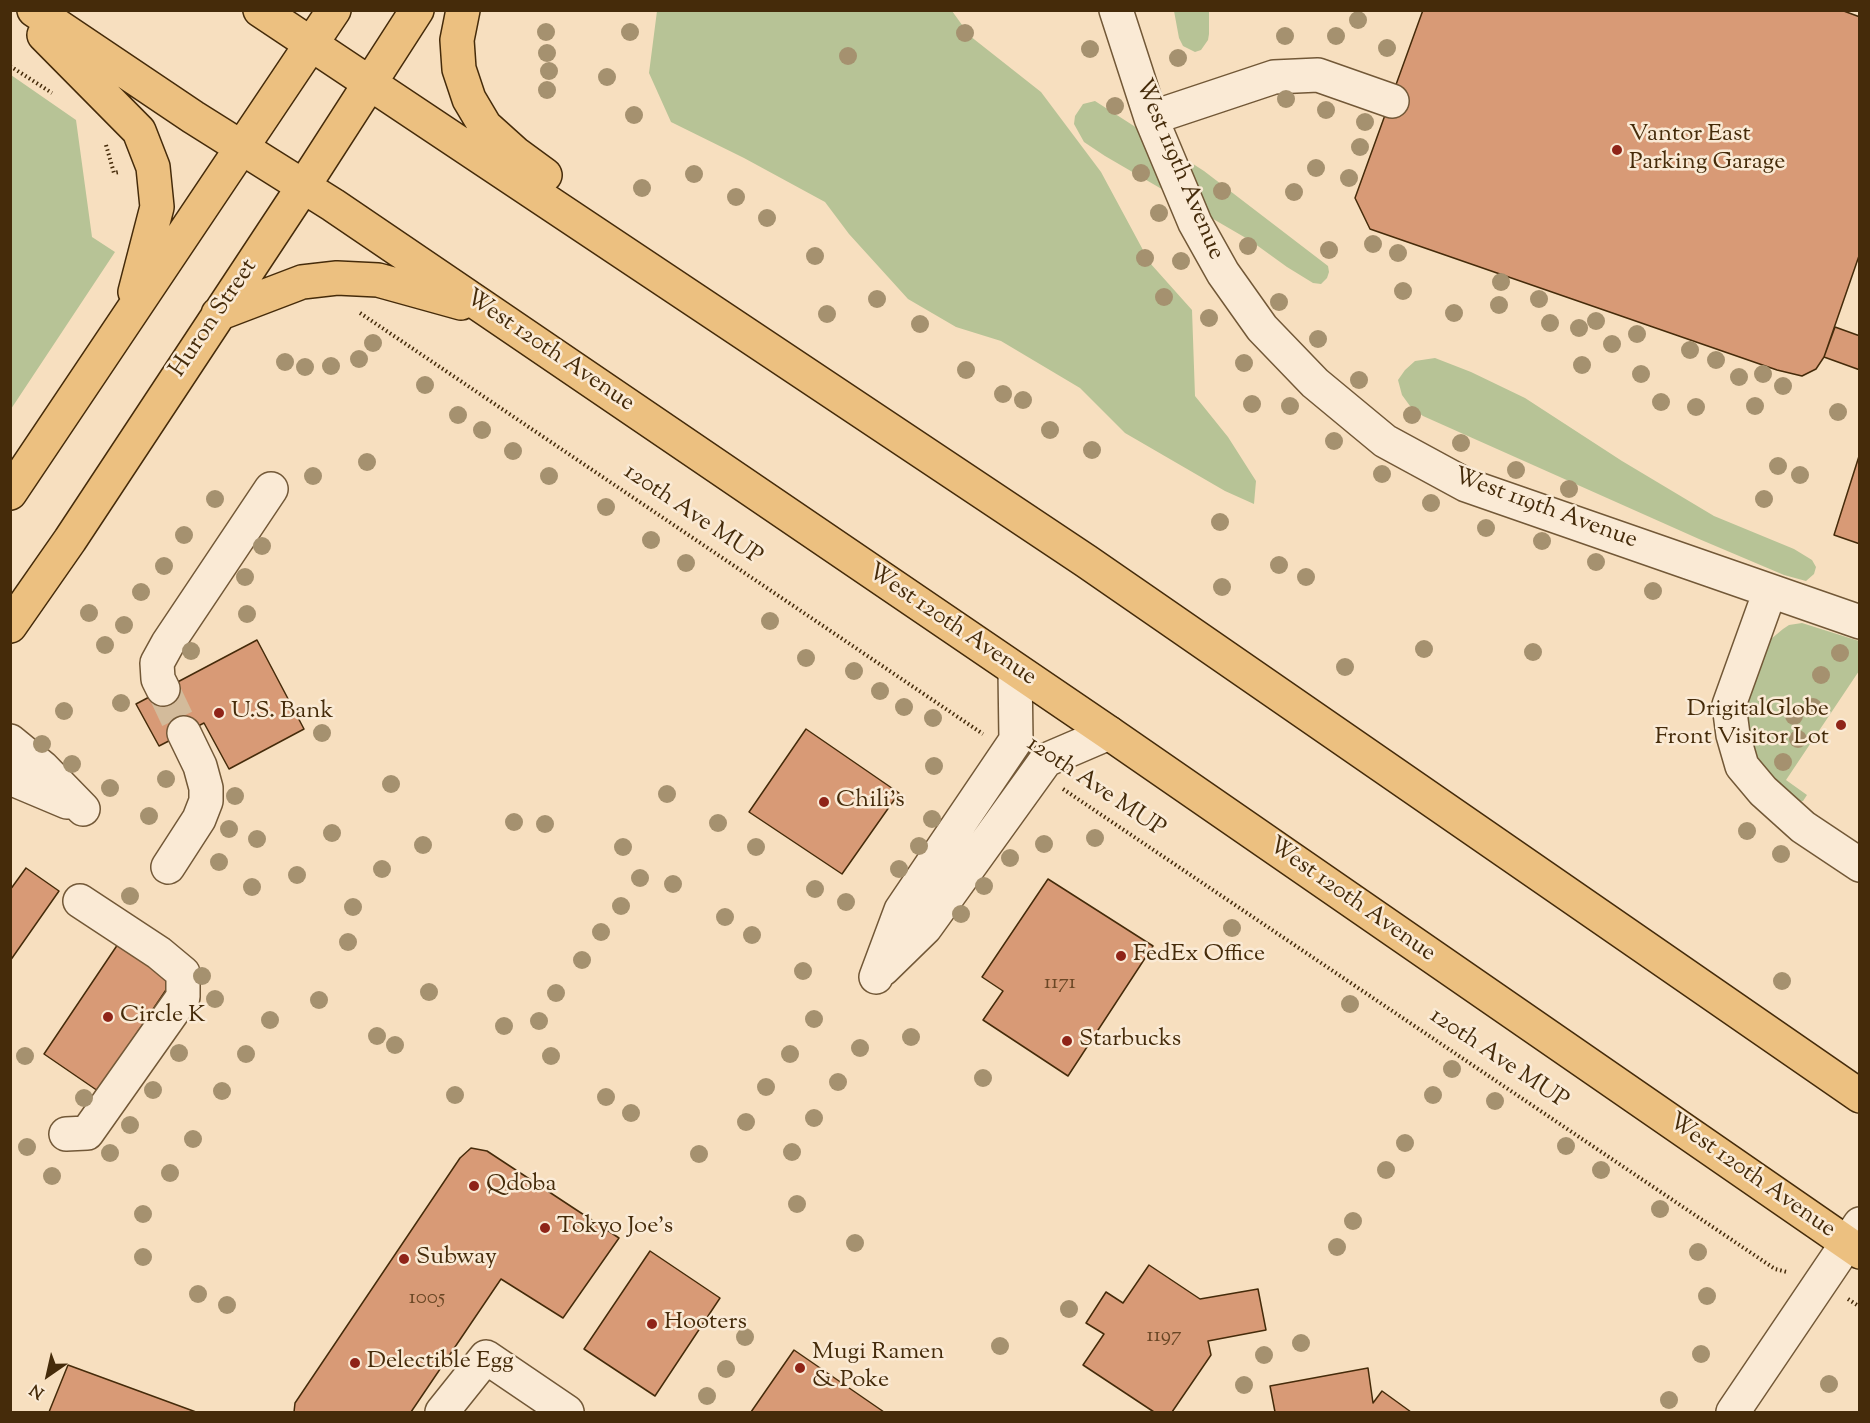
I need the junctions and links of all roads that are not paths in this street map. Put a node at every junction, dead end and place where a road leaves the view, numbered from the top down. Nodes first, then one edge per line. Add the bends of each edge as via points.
1 (18, 10) edge
2 (34, 10) edge
3 (260, 10) edge
4 (333, 10) edge
5 (417, 10) edge
6 (463, 10) edge
7 (1116, 10) edge
8 (311, 45) junction
9 (371, 83) junction
10 (1392, 101) dead end
11 (1151, 118) junction
12 (242, 148) junction
13 (303, 187) junction
14 (489, 311) junction
15 (218, 314) junction
16 (718, 316) junction
17 (128, 317) junction
18 (271, 489) dead end
19 (10, 493) edge
20 (1770, 591) junction
21 (1860, 621) edge
22 (10, 626) edge
23 (1015, 669) junction
24 (163, 689) tunnel mouth
25 (184, 733) tunnel mouth
26 (1109, 733) junction
27 (10, 741) edge
28 (10, 778) edge
29 (1860, 865) edge
30 (168, 867) dead end
31 (80, 902) dead end
32 (1860, 1096) edge
33 (66, 1134) dead end
34 (1855, 1240) edge
35 (442, 1413) edge
36 (567, 1413) edge
37 (1733, 1413) edge

1 - 17 main road via 139,131 153,167 157,207
2 - 12 main road, West 120th Avenue
3 - 8 main road
4 - 8 main road
5 - 9 main road, Huron Street
6 - 16 main road via 457,40 459,69 469,99 485,126 515,153 601,214
7 - 11 street, West 119th Avenue
8 - 9 main road
8 - 12 main road
9 - 13 main road, Huron Street
9 - 16 main road
10 - 11 street via 1318,75 1274,77
11 - 20 street, West 119th Avenue via 1195,223 1223,273 1262,328 1315,383 1385,441 1466,485
12 - 13 main road, West 120th Avenue
12 - 17 main road
13 - 14 main road, West 120th Avenue
13 - 15 main road, Huron Street
14 - 15 main road via 378,280 337,278 302,282
14 - 23 main road, West 120th Avenue
15 - 22 main road, Huron Street
16 - 32 main road via 1086,561
17 - 19 main road
18 - 24 street via 157,663
20 - 21 street, West 119th Avenue
20 - 29 street via 1729,705 1732,735 1742,766 1803,827
23 - 26 main road, West 120th Avenue
23 - 26 street via 1016,740 902,910 876,977 925,928 1046,760
25 - 30 street via 200,766 206,801
26 - 34 main road, West 120th Avenue
27 - 28 street via 83,809
31 - 33 street via 183,973 183,997 87,1133
34 - 37 street via 1822,1280
35 - 36 street via 486,1358

